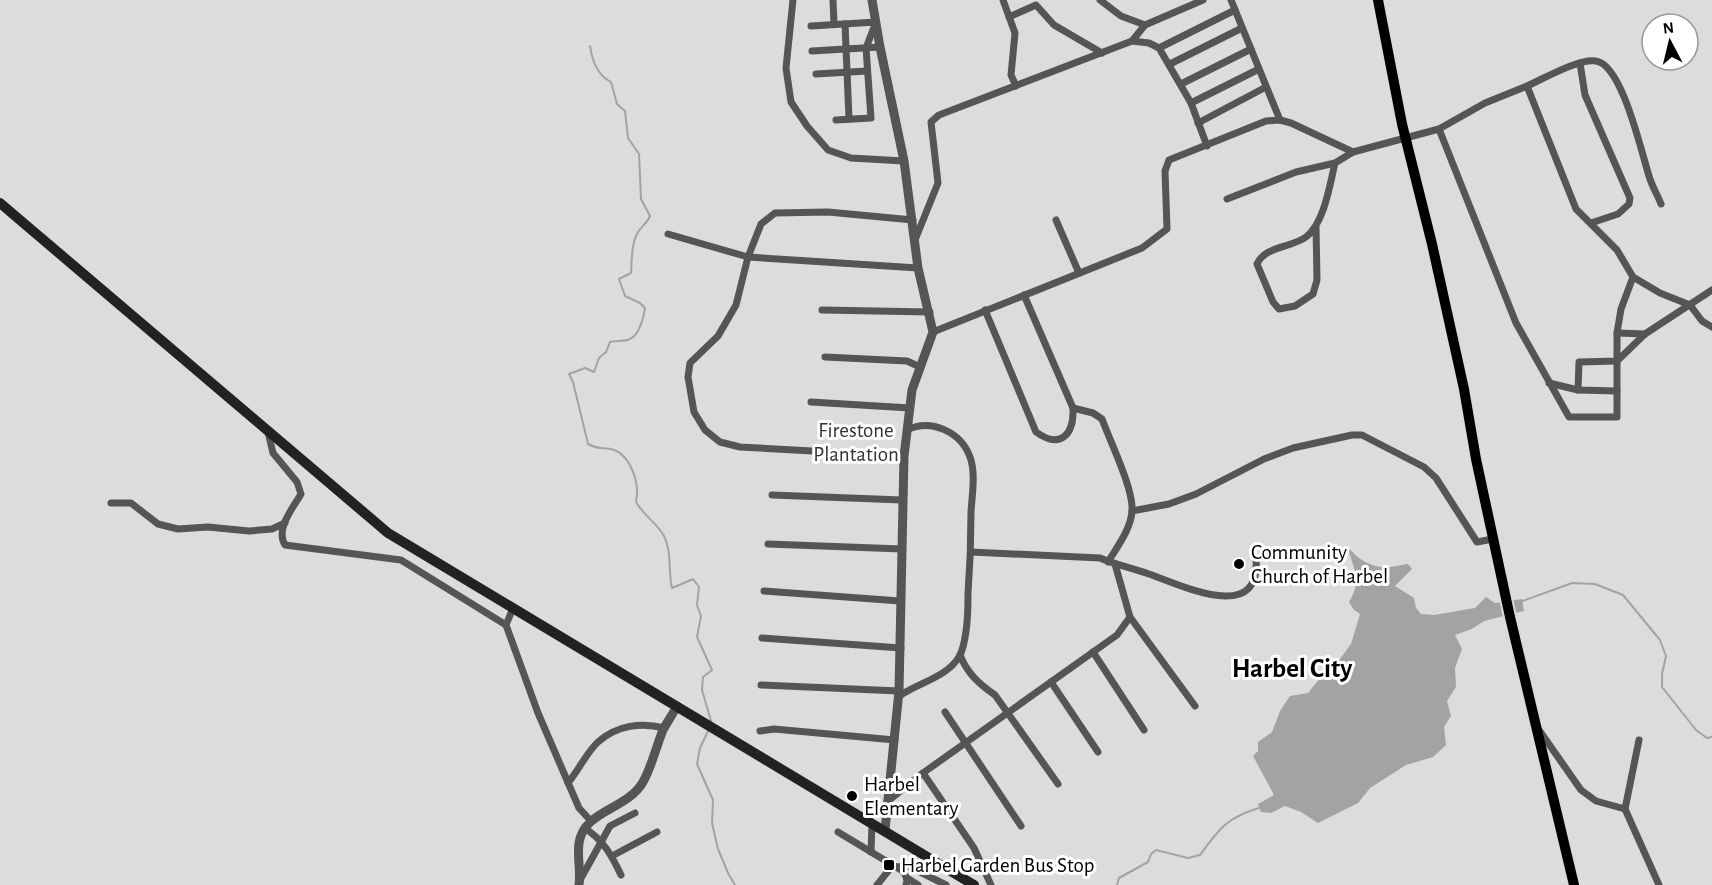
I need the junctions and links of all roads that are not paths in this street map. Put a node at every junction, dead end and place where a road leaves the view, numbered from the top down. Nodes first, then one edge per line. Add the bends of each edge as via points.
1 (793, 0) edge
2 (833, 0) edge
3 (873, 0) edge
4 (1003, 0) edge
5 (1100, 0) edge
6 (1203, 0) edge
7 (1231, 0) edge
8 (1378, 0) edge
9 (1235, 9) junction
10 (1009, 17) junction
11 (876, 22) junction
12 (834, 24) junction
13 (845, 24) junction
14 (1145, 25) junction
15 (811, 26) dead end
16 (1242, 28) junction
17 (1132, 41) junction
18 (880, 47) junction
19 (866, 48) junction
20 (1160, 48) junction
21 (846, 49) junction
22 (1251, 49) junction
23 (812, 51) dead end
24 (1102, 53) junction
25 (1580, 63) junction
26 (1170, 64) junction
27 (1259, 69) junction
28 (867, 71) junction
29 (846, 72) junction
30 (816, 74) dead end
31 (1181, 84) junction
32 (1016, 86) junction
33 (1527, 86) junction
34 (1266, 87) junction
35 (1191, 104) junction
36 (849, 119) junction
37 (836, 120) dead end
38 (1280, 120) junction
39 (1198, 123) junction
40 (1439, 129) junction
41 (1406, 138) junction
42 (1207, 146) junction
43 (1353, 152) junction
44 (904, 161) junction
45 (1335, 163) junction
46 (1227, 199) dead end
47 (0, 203) edge
48 (1661, 204) dead end
49 (913, 220) junction
50 (1056, 220) dead end
51 (1591, 223) junction
52 (1316, 226) junction
53 (668, 234) dead end
54 (915, 240) junction
55 (748, 257) junction
56 (918, 267) junction
57 (1079, 273) junction
58 (1633, 277) junction
59 (1712, 290) edge
60 (1024, 295) junction
61 (1690, 305) junction
62 (822, 310) dead end
63 (985, 310) junction
64 (930, 312) junction
65 (1712, 327) edge
66 (933, 332) junction
67 (1617, 333) junction
68 (1645, 334) junction
69 (825, 357) dead end
70 (1617, 361) junction
71 (920, 367) junction
72 (1549, 383) junction
73 (1578, 390) junction
74 (1617, 391) junction
75 (811, 402) dead end
76 (910, 408) junction
77 (1073, 408) junction
78 (268, 429) junction
79 (907, 430) junction
80 (904, 456) junction
81 (771, 495) dead end
82 (902, 500) junction
83 (111, 503) dead end
84 (1132, 511) junction
85 (285, 523) junction
86 (1493, 539) junction
87 (768, 544) dead end
88 (902, 549) junction
89 (971, 552) junction
90 (1256, 560) dead end
91 (1111, 563) junction
92 (764, 591) dead end
93 (900, 601) junction
94 (513, 608) junction
95 (1130, 617) junction
96 (506, 625) junction
97 (762, 638) dead end
98 (901, 648) junction
99 (1094, 652) junction
100 (960, 654) junction
101 (1051, 682) junction
102 (761, 685) dead end
103 (899, 694) junction
104 (677, 706) junction
105 (1196, 706) dead end
106 (945, 712) dead end
107 (1008, 712) junction
108 (1535, 724) junction
109 (664, 728) junction
110 (1144, 730) dead end
111 (760, 732) dead end
112 (896, 740) junction
113 (1639, 740) dead end
114 (965, 744) junction
115 (1098, 752) dead end
116 (922, 773) junction
117 (568, 783) junction
118 (1058, 784) dead end
119 (888, 801) junction
120 (1625, 808) junction
121 (635, 813) dead end
122 (587, 824) junction
123 (872, 824) junction
124 (1021, 826) dead end
125 (885, 830) junction
126 (657, 832) dead end
127 (838, 832) dead end
128 (600, 840) junction
129 (871, 852) junction
130 (612, 856) junction
131 (894, 866) junction
132 (621, 875) dead end
133 (906, 881) edge
134 (579, 882) edge
135 (877, 885) edge
136 (918, 885) edge
137 (946, 885) edge
138 (974, 885) edge
139 (991, 885) edge
140 (1574, 885) edge
141 (1659, 885) edge

1 - 44 street via 786,68 791,102 807,126 828,150 851,158
2 - 12 street
3 - 11 street
4 - 10 street
5 - 14 street via 1121,16
6 - 14 street
7 - 9 street
8 - 41 main road
9 - 16 street
9 - 20 street
10 - 24 street via 1036,5 1054,25
10 - 32 street via 1015,33 1011,75
11 - 13 street
11 - 18 street
11 - 19 street
12 - 13 street
12 - 15 street
13 - 21 street
14 - 17 street
16 - 22 street
16 - 26 street
17 - 20 street
17 - 24 street
18 - 19 street
18 - 44 street
19 - 21 street
19 - 28 street
20 - 26 street
21 - 23 street
21 - 29 street
22 - 27 street
22 - 31 street
24 - 32 street
25 - 33 street
25 - 48 street via 1593,60 1606,66 1623,94
25 - 51 street via 1585,95 1630,198 1618,214
26 - 31 street
27 - 34 street
27 - 35 street
28 - 29 street
28 - 36 street via 871,118
29 - 30 street
29 - 36 street
31 - 35 street
32 - 54 street via 939,115 931,122 938,183
33 - 40 street via 1485,103
33 - 51 street via 1575,209
34 - 38 street
34 - 39 street
35 - 39 street
36 - 37 street
38 - 42 street via 1266,121
38 - 43 street
39 - 42 street
40 - 41 street
40 - 72 street via 1516,323
41 - 43 street
41 - 86 main road via 1464,389
42 - 57 street via 1169,160 1165,171 1167,229 1142,248
43 - 45 street
44 - 49 street
45 - 46 street via 1296,172
45 - 52 street
47 - 78 main road
49 - 54 street
49 - 55 street via 828,212 775,213 761,224
50 - 57 street
51 - 58 street via 1617,250
52 - 52 street via 1305,238 1260,257 1257,264 1279,309 1294,306 1313,294 1317,280
53 - 55 street
54 - 56 street
55 - 56 street
55 - 80 street via 736,305 718,336 690,363 688,377 694,412 705,430 720,442 740,447
56 - 64 street
57 - 60 street
58 - 61 street
58 - 67 street
59 - 61 street
60 - 63 street
60 - 77 street
61 - 65 street
61 - 68 street
62 - 64 street
63 - 66 street
63 - 77 street via 1036,432 1045,439 1065,436 1073,421
64 - 66 street
66 - 71 street
67 - 68 street
67 - 70 street
68 - 70 street
69 - 71 street via 908,361
70 - 73 street via 1579,362
70 - 74 street
71 - 76 street
72 - 73 street
72 - 74 street via 1569,417 1617,417
73 - 74 street
75 - 76 street
76 - 79 street
77 - 84 street via 1102,419 1128,489
78 - 85 street via 273,453 297,482 301,494
78 - 94 main road via 388,533
79 - 80 street
79 - 89 street via 935,425 953,434 971,458
80 - 82 street
81 - 82 street
82 - 88 street
83 - 85 street via 131,503 158,524 178,529 249,531
84 - 86 street via 1196,494 1293,447 1362,435 1424,467 1436,478 1477,542
84 - 91 street
85 - 96 street via 285,545 401,560
86 - 108 main road
87 - 88 street
88 - 93 street
89 - 91 street via 1100,558
89 - 100 street via 967,630
90 - 91 street via 1254,583 1236,595 1223,597
91 - 95 street
92 - 93 street
93 - 98 street
94 - 96 street
94 - 104 main road
95 - 99 street via 1117,635
95 - 105 street
96 - 117 street
97 - 98 street
98 - 103 street
99 - 101 street
99 - 110 street
100 - 103 street via 941,673
100 - 107 street via 965,667
101 - 107 street
101 - 115 street
102 - 103 street
103 - 112 street
104 - 109 street
104 - 123 main road
106 - 114 street
107 - 114 street
107 - 118 street
108 - 120 street via 1581,790 1596,801
108 - 140 main road
109 - 117 street via 635,724 608,736 598,742
109 - 122 street via 643,782 623,803
111 - 112 street via 774,729
112 - 119 street
113 - 120 street
114 - 116 street
114 - 124 street
116 - 119 street
116 - 139 street via 974,848
117 - 122 street
119 - 125 street
120 - 141 street
121 - 128 street via 610,826
122 - 128 street
122 - 134 street via 579,843
123 - 125 main road
123 - 129 street
125 - 138 main road
126 - 130 street
127 - 129 street
128 - 130 street
128 - 134 street
129 - 131 street
130 - 132 street
131 - 133 street via 902,869
131 - 135 street
131 - 137 street via 908,866
133 - 136 street

